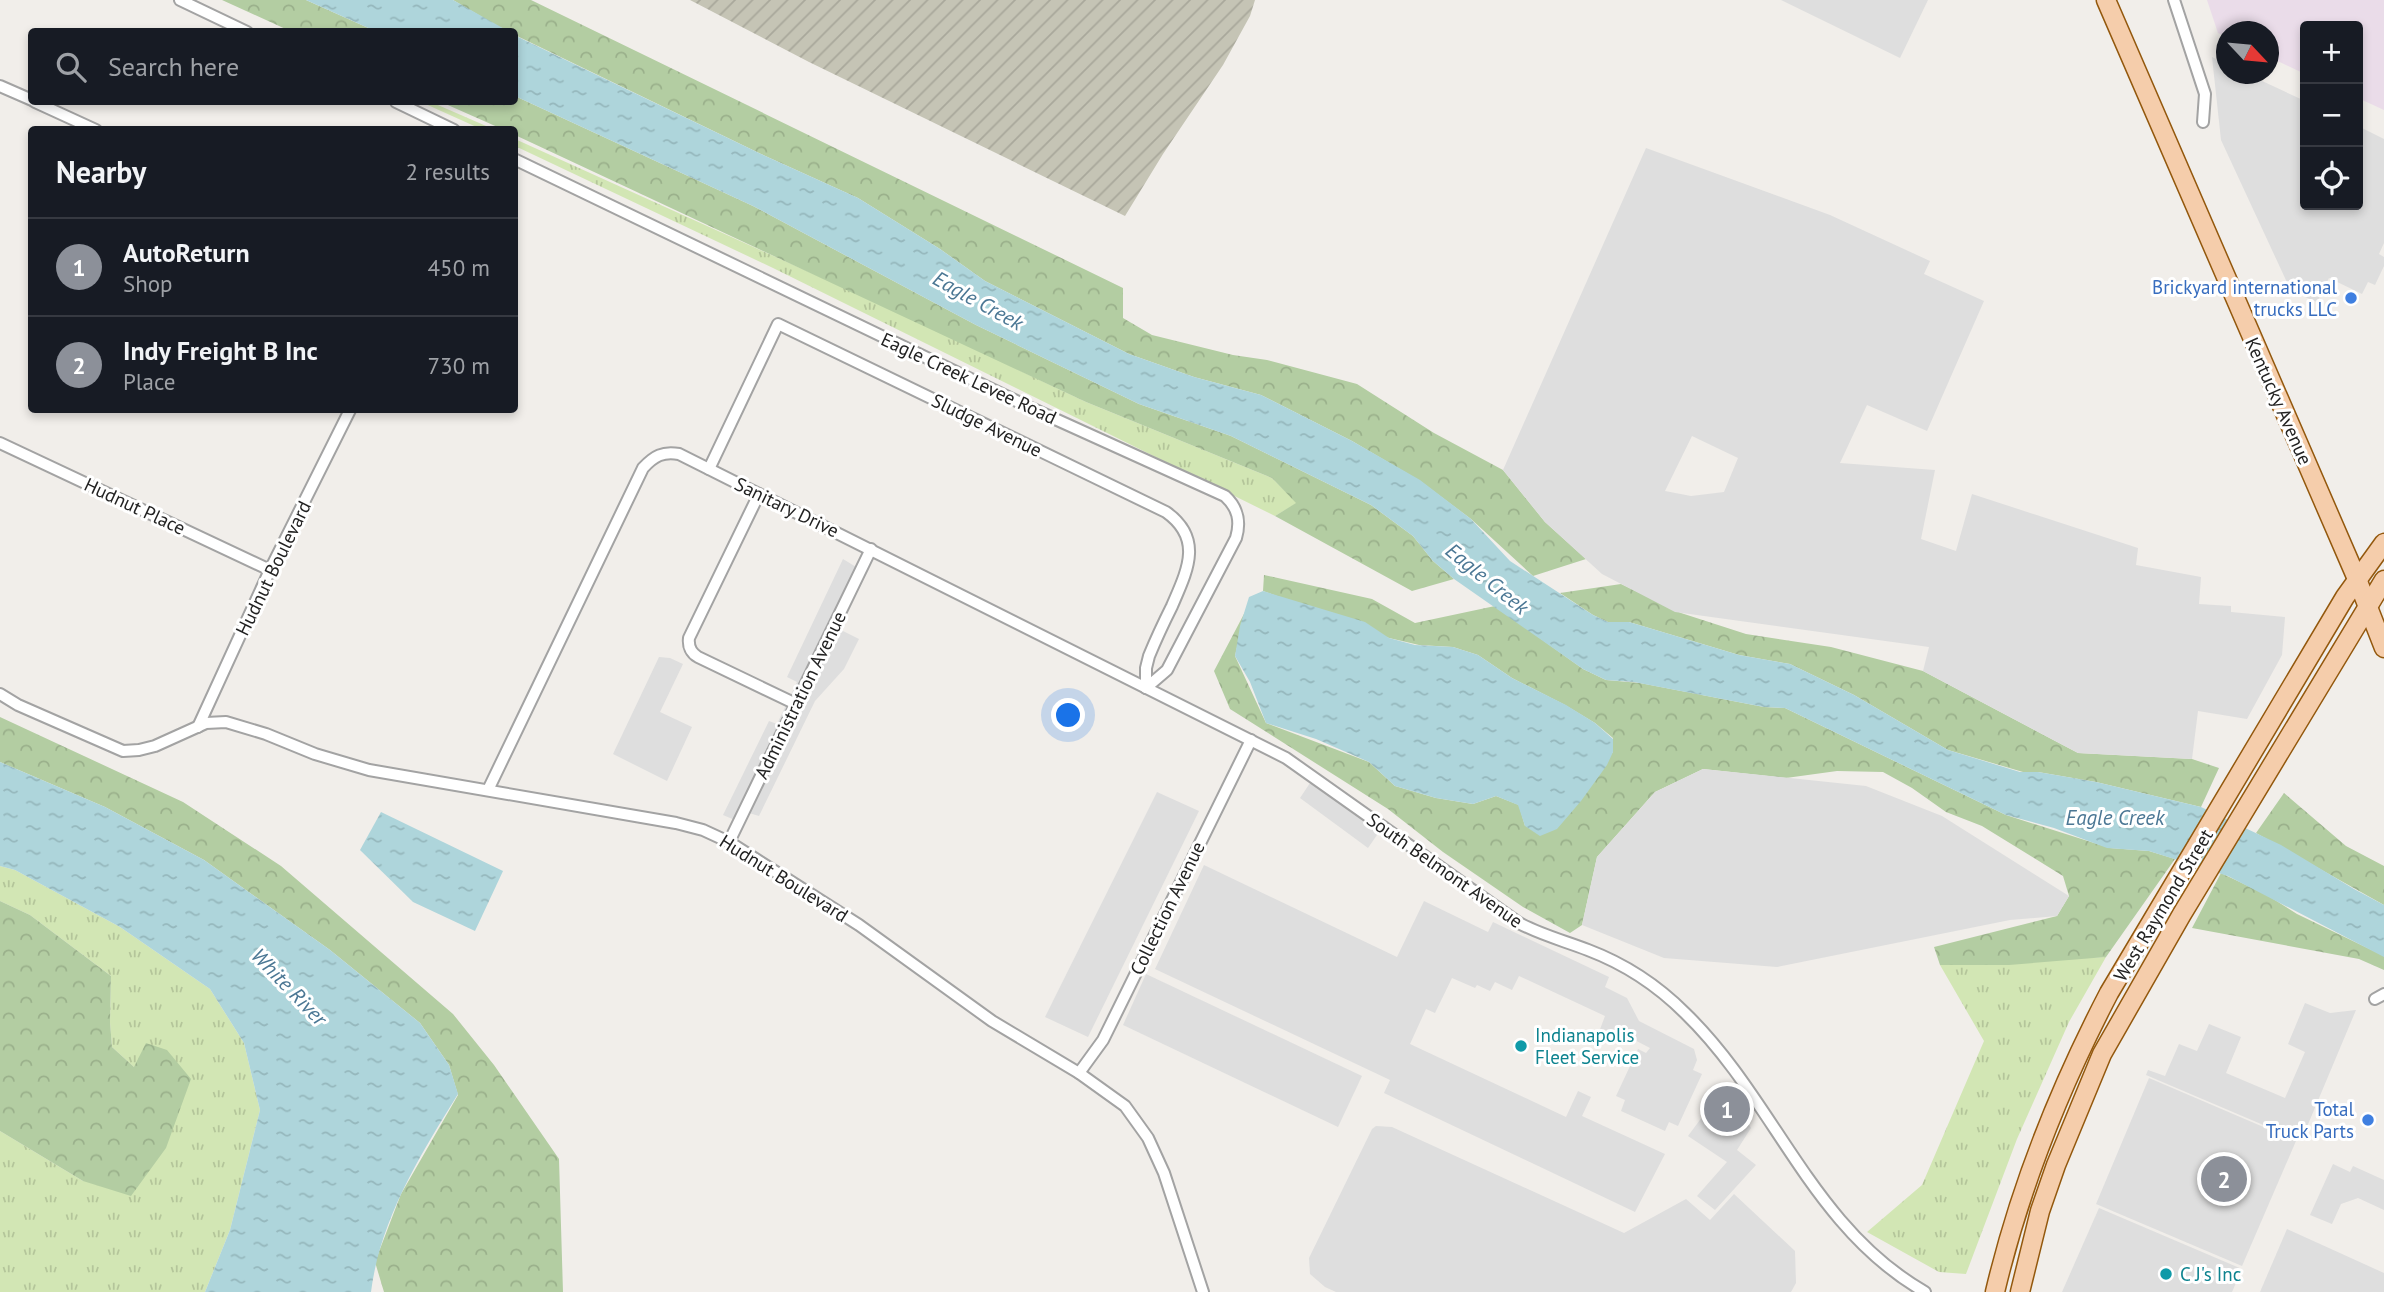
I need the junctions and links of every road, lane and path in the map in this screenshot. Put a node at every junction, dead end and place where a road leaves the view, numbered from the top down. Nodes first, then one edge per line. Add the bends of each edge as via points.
1 (180, 0) edge
2 (2106, 0) edge
3 (2174, 0) edge
4 (239, 28) edge
5 (0, 86) edge
6 (28, 99) edge
7 (42, 105) edge
8 (402, 105) edge
9 (2203, 122) dead end
10 (87, 126) edge
11 (446, 126) edge
12 (518, 161) edge
13 (348, 413) edge
14 (0, 443) edge
15 (709, 468) junction
16 (759, 494) junction
17 (2384, 543) edge
18 (871, 549) junction
19 (270, 570) junction
20 (2357, 579) junction
21 (2384, 580) edge
22 (2367, 605) junction
23 (2384, 648) edge
24 (1146, 688) junction
25 (0, 694) edge
26 (796, 704) junction
27 (198, 727) junction
28 (1251, 740) junction
29 (488, 790) junction
30 (729, 842) junction
31 (1079, 1073) junction
32 (1203, 1292) edge
33 (1925, 1292) edge
34 (1995, 1292) edge
35 (2020, 1292) edge

1 - 4 street
2 - 20 main road, Kentucky Avenue
3 - 9 street via 2205,94
5 - 6 street
7 - 10 street
8 - 11 street
12 - 24 street, Eagle Creek Levee Road via 1032,409 1225,496 1237,513 1236,538 1167,670
13 - 19 street, Hudnut Boulevard
14 - 19 street, Hudnut Place
15 - 16 street, Sanitary Drive
15 - 24 street, Sludge Avenue via 778,324 1166,512 1183,530 1190,555 1149,656
15 - 29 street, Sanitary Drive via 668,453 652,458 643,468
16 - 18 street, Sanitary Drive
16 - 26 street via 689,644 698,657
17 - 20 main road, West Raymond Street
18 - 24 street, Sanitary Drive
18 - 26 street, Administration Avenue
19 - 27 street, Hudnut Boulevard
20 - 22 main road, Kentucky Avenue
20 - 34 main road, West Raymond Street via 2109,993 2056,1101 2013,1223
21 - 22 main road, West Raymond Street
22 - 23 main road, Kentucky Avenue
22 - 35 main road, West Raymond Street via 2126,1010 2087,1087 2040,1211
24 - 28 street, Sanitary Drive
25 - 27 street, Hudnut Boulevard via 123,751 155,746
26 - 30 street, Administration Avenue
27 - 29 street, Hudnut Boulevard via 226,722 355,767
28 - 31 street, Collection Avenue via 1102,1040
28 - 33 street, South Belmont Avenue via 1306,770 1519,923 1612,960 1668,997 1720,1052 1839,1220 1876,1258
29 - 30 street, Hudnut Boulevard via 676,823
30 - 31 street, Hudnut Boulevard via 859,925 992,1021
31 - 32 street, Hudnut Boulevard via 1125,1106 1148,1138

